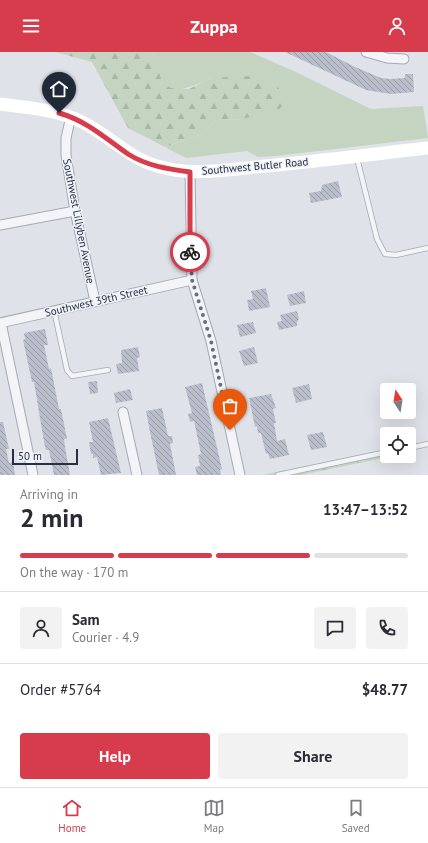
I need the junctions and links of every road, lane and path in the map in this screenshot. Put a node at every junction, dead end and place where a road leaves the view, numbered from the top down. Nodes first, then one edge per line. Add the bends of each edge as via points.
1 (366, 52) edge
2 (404, 59) dead end
3 (0, 104) edge
4 (71, 116) junction
5 (428, 148) edge
6 (357, 156) junction
7 (190, 172) junction
8 (75, 211) junction
9 (0, 225) edge
10 (428, 248) edge
11 (192, 280) junction
12 (95, 301) junction
13 (54, 310) junction
14 (0, 323) edge
15 (108, 370) dead end
16 (123, 412) dead end
17 (428, 444) edge
18 (416, 447) edge
19 (380, 453) edge
20 (33, 475) edge
21 (137, 475) edge
22 (240, 475) edge
23 (278, 475) edge

1 - 2 street via 387,58
3 - 4 main road, Southwest Butler Road
4 - 7 main road, Southwest Butler Road via 144,162
4 - 8 street, Southwest Lillyben Avenue via 66,138 66,154
5 - 6 main road, Southwest Butler Road
6 - 7 main road, Southwest Butler Road
6 - 10 lane via 377,239 385,254 396,255
7 - 11 street
8 - 9 street
8 - 12 street, Southwest Lillyben Avenue
11 - 12 street, Southwest 39th Street
11 - 22 street via 211,341
12 - 13 street, Southwest 39th Street
13 - 14 street, Southwest 39th Street
13 - 15 lane via 67,370 72,376
14 - 20 street
16 - 21 street
17 - 18 lane
19 - 23 lane

